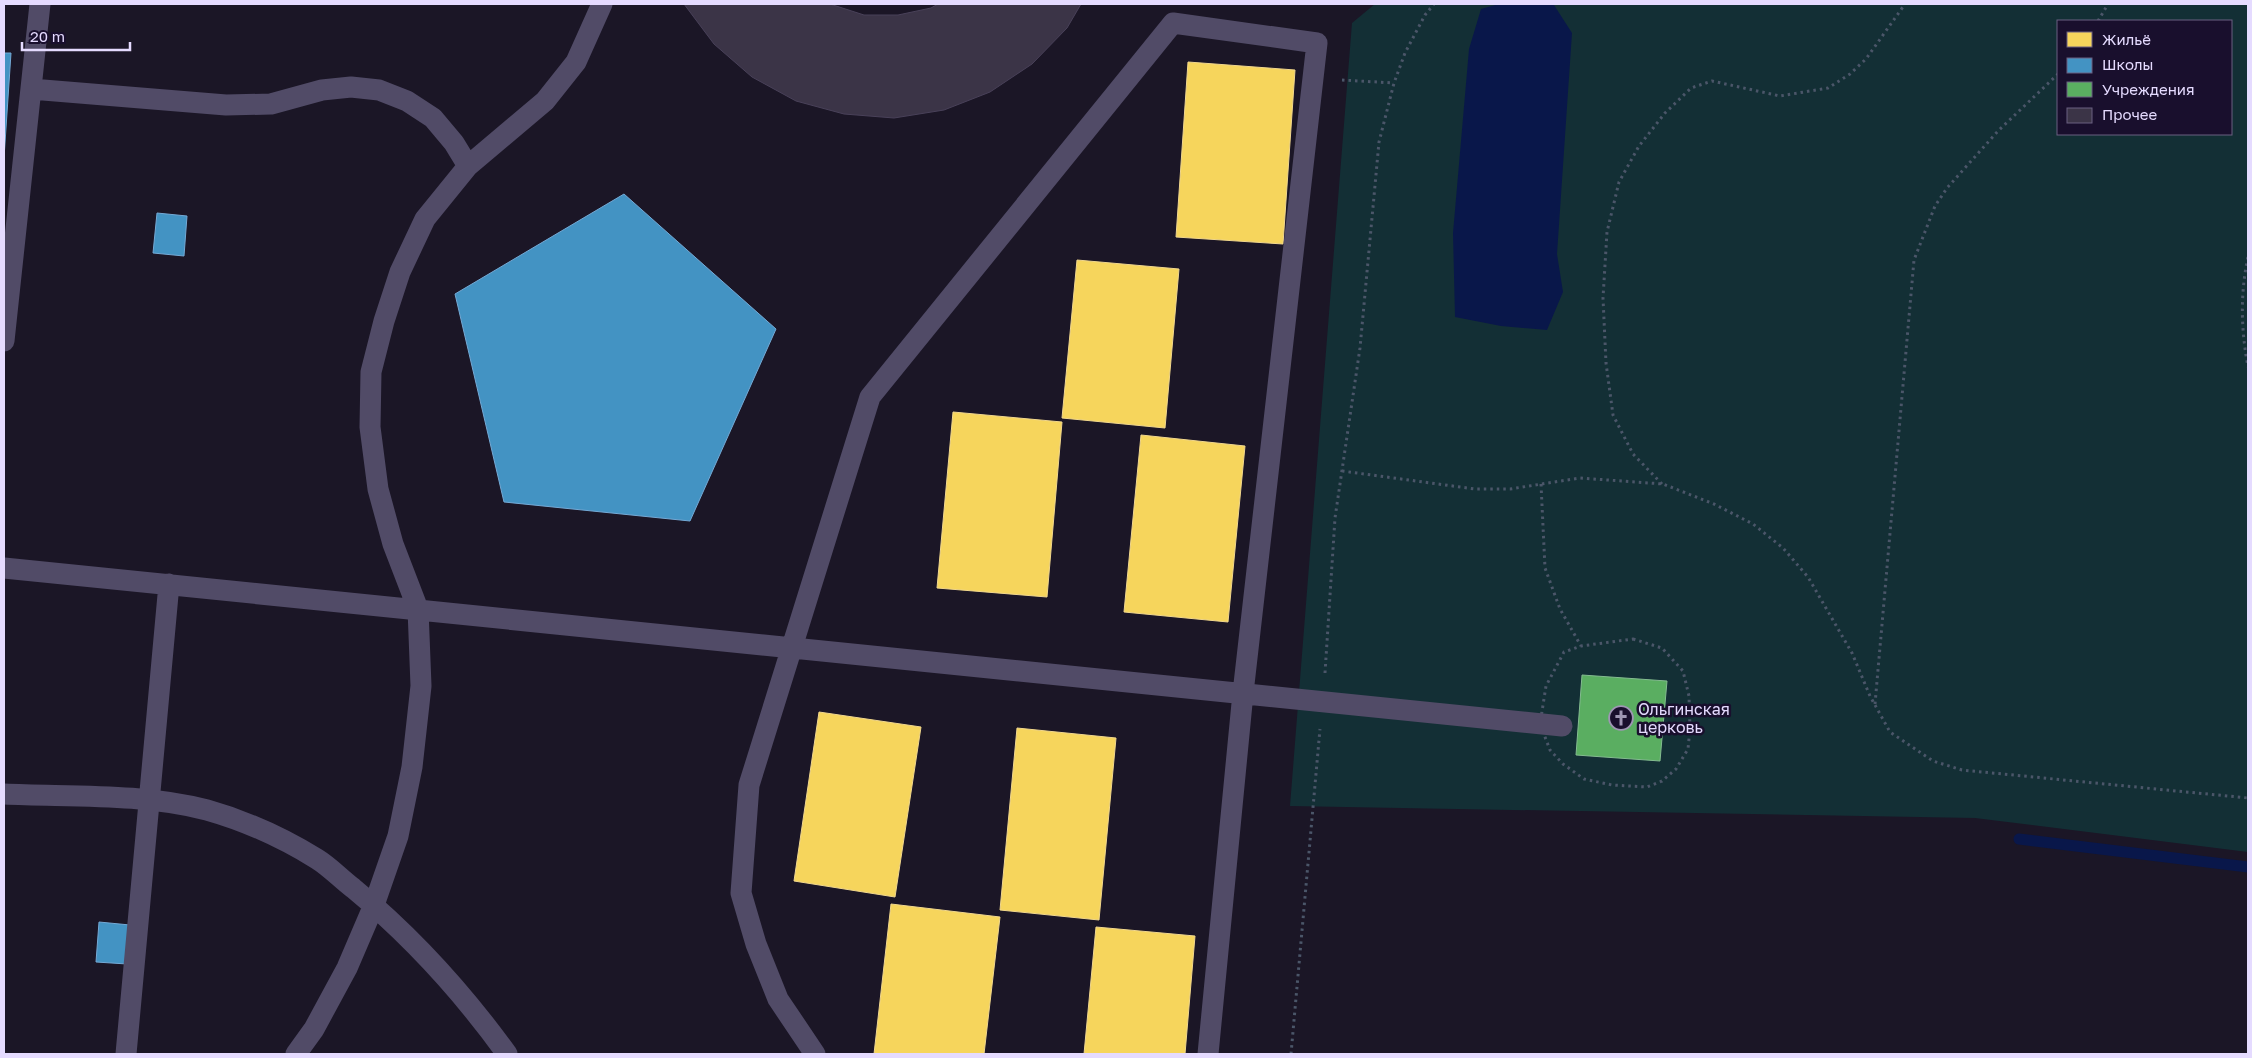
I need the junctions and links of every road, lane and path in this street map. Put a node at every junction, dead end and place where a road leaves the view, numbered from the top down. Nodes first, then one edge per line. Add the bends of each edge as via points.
1 (40, 4) edge
2 (602, 4) edge
3 (1434, 4) edge
4 (1905, 4) edge
5 (2108, 4) edge
6 (2099, 20) edge
7 (2057, 75) edge
8 (1340, 80) dead end
9 (1394, 83) junction
10 (31, 89) junction
11 (468, 166) junction
12 (2248, 257) edge
13 (4, 342) edge
14 (2248, 366) edge
15 (1342, 471) junction
16 (1541, 484) junction
17 (1663, 484) junction
18 (4, 568) edge
19 (169, 584) junction
20 (418, 609) junction
21 (1581, 646) junction
22 (791, 647) junction
23 (1243, 693) junction
24 (1323, 702) junction
25 (1875, 705) junction
26 (1540, 724) junction
27 (1562, 726) dead end
28 (4, 794) edge
29 (2248, 798) edge
30 (150, 799) junction
31 (374, 905) junction
32 (126, 1054) edge
33 (296, 1054) edge
34 (507, 1054) edge
35 (815, 1054) edge
36 (1208, 1054) edge
37 (1291, 1054) edge

1 - 10 lane
2 - 11 lane via 576,62 545,101
3 - 9 path via 1405,53
4 - 17 path via 1866,58 1850,74 1828,88 1780,96 1712,81 1691,88 1665,113 1639,146 1619,182 1608,232 1603,298 1610,398 1613,415 1633,454
5 - 6 path
7 - 25 path via 1998,131 1947,188 1935,206 1914,260
8 - 9 path
9 - 15 path via 1379,142 1360,348
10 - 11 lane via 226,105 271,104 322,90 351,87 379,90 407,100 433,118 454,142
10 - 13 lane
11 - 20 lane via 425,219 404,263 371,372 370,427 378,489
12 - 14 path via 2242,304 2242,339
15 - 16 path via 1475,489
15 - 24 path
16 - 17 path via 1580,478
16 - 21 path via 1545,568 1560,609
17 - 25 path via 1753,524 1783,548 1808,577 1827,609 1852,653
18 - 19 lane
19 - 20 lane
19 - 30 lane
20 - 22 lane
20 - 31 lane via 421,686 412,767 398,836
21 - 26 path via 1564,652 1546,686
21 - 26 path via 1633,639 1662,648 1683,671 1690,696 1688,749 1676,769 1662,781 1647,787 1612,785 1584,779 1563,764 1550,750
22 - 23 lane
22 - 23 lane via 870,397 1173,23 1317,43
22 - 35 lane via 749,785 741,893 756,944 778,999
23 - 24 lane
23 - 36 lane
24 - 26 lane
24 - 37 path
25 - 29 path via 1890,732 1933,761 1962,770
26 - 27 lane
28 - 30 lane
30 - 31 lane via 207,810 264,830 319,860
30 - 32 lane
31 - 33 lane via 347,968 314,1029
31 - 34 lane via 451,984

